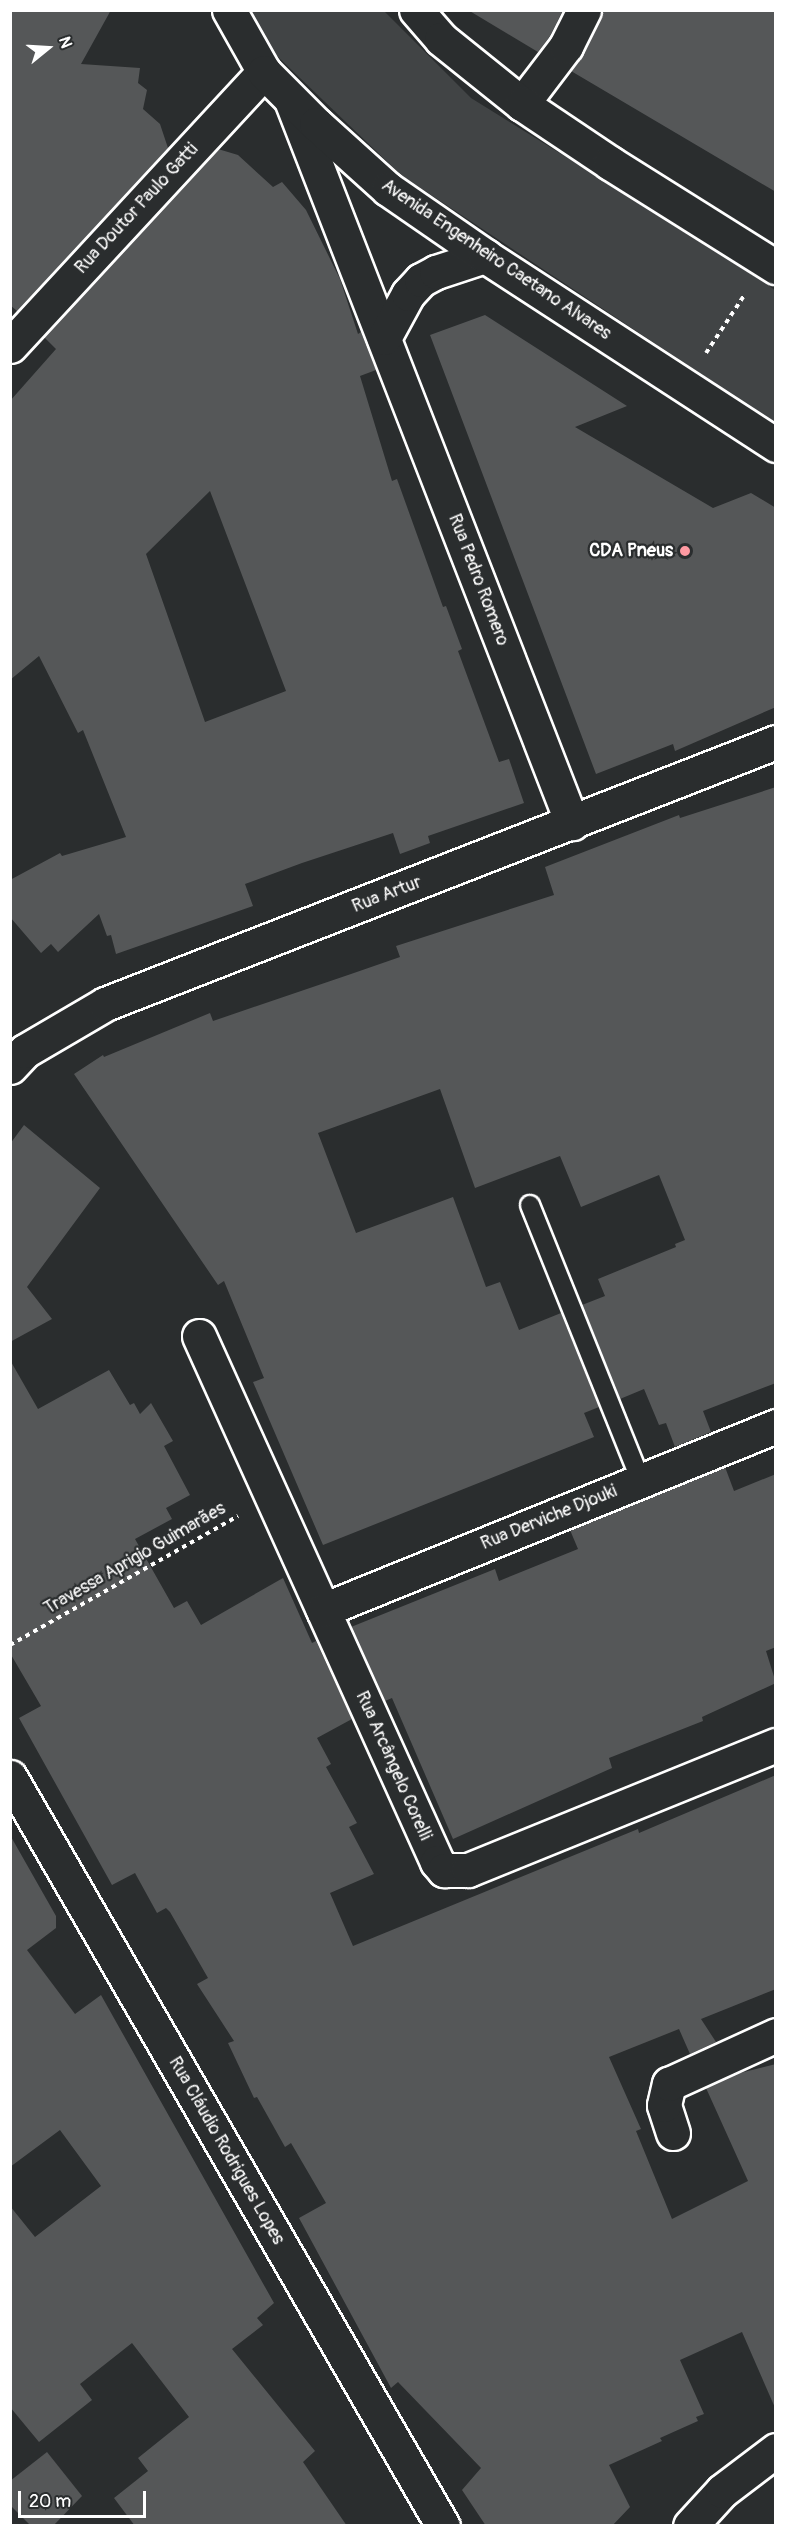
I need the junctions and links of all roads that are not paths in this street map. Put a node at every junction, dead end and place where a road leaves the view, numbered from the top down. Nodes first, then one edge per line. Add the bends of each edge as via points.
1 (229, 10) edge
2 (416, 10) edge
3 (584, 10) edge
4 (264, 72) junction
5 (291, 100) junction
6 (522, 104) junction
7 (485, 256) junction
8 (771, 264) edge
9 (384, 338) junction
10 (10, 346) edge
11 (776, 445) edge
12 (776, 742) edge
13 (572, 823) junction
14 (10, 1067) edge
15 (530, 1205) dead end
16 (199, 1336) dead end
17 (776, 1426) edge
18 (640, 1481) junction
19 (323, 1610) junction
20 (776, 1745) edge
21 (10, 1777) edge
22 (776, 2035) edge
23 (673, 2133) dead end
24 (776, 2450) edge
25 (443, 2526) edge
26 (690, 2526) edge

1 - 4 street, Avenida Engenheiro Caetano Alvares
2 - 6 street via 441,39
3 - 6 street via 566,46
4 - 5 street, Avenida Engenheiro Caetano Alvares
4 - 10 street, Rua Doutor Paulo Gatti
5 - 7 street, Avenida Engenheiro Caetano Alvares via 388,189
5 - 9 street, Rua Pedro Romero
6 - 8 street
7 - 9 street via 421,280 408,294
7 - 11 street, Avenida Engenheiro Caetano Alvares
9 - 13 street, Rua Pedro Romero
12 - 13 street, Rua Artur
13 - 14 street, Rua Artur via 105,1004 25,1051
15 - 18 lane
16 - 19 street, Rua Arcângelo Corelli
17 - 18 street, Rua Derviche Djouki
18 - 19 street, Rua Derviche Djouki
19 - 20 street, Rua Arcângelo Corelli via 444,1870 468,1870
21 - 25 street, Rua Cláudio Rodrigues Lopes
22 - 23 street via 669,2084 664,2105
24 - 26 street via 722,2491

